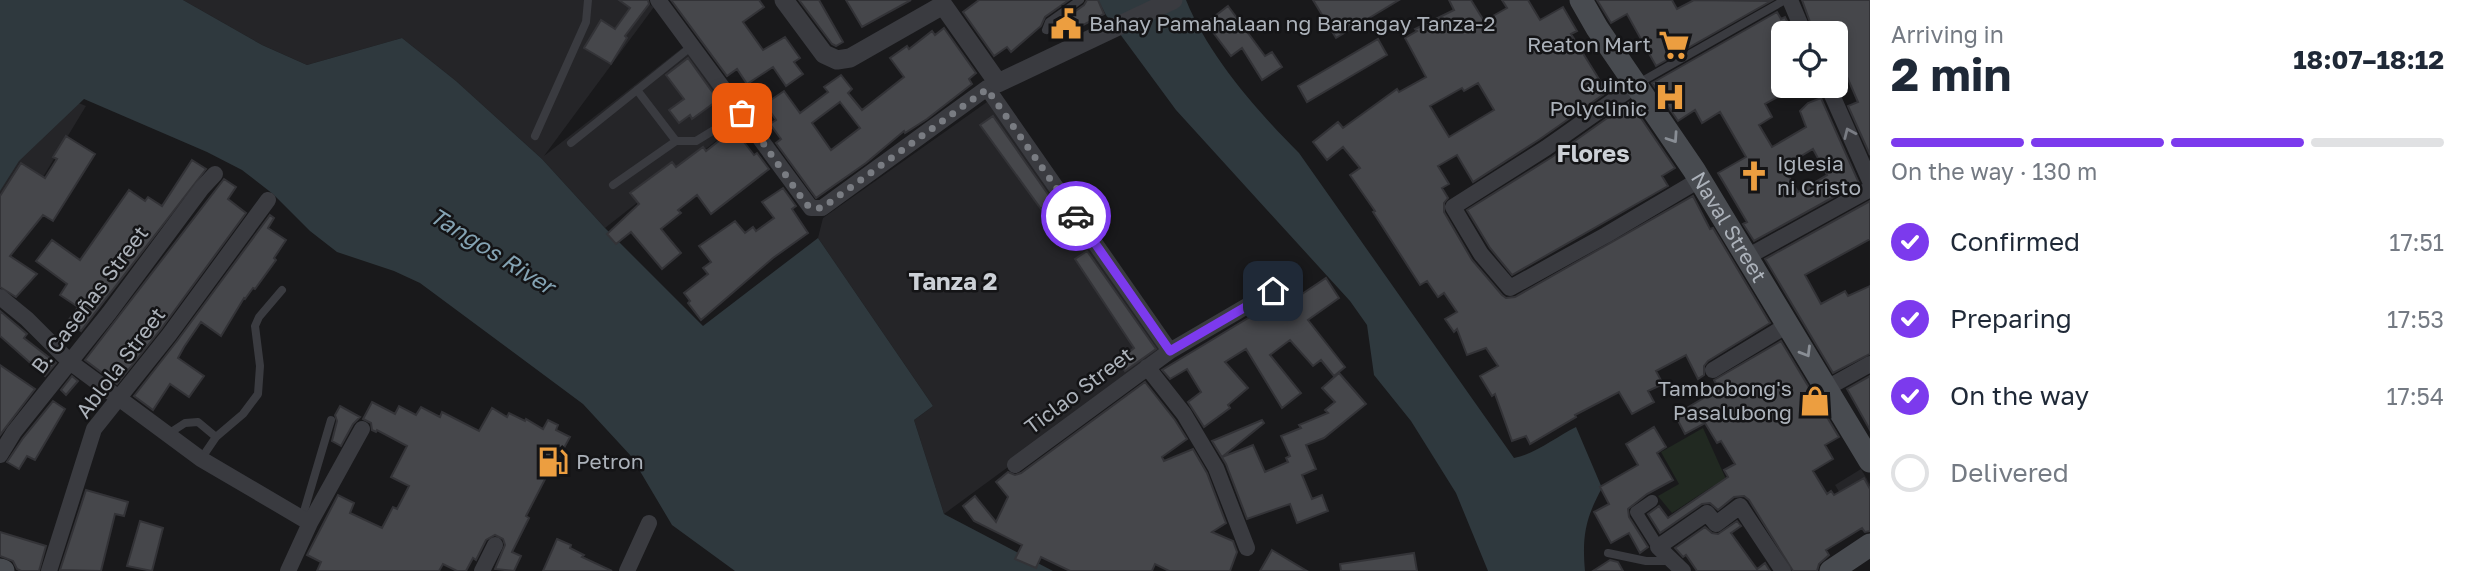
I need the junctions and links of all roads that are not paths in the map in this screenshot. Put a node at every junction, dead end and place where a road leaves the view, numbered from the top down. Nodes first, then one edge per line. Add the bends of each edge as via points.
1 (588, 0) edge
2 (659, 0) edge
3 (784, 0) edge
4 (1080, 0) edge
5 (1173, 0) edge
6 (1581, 0) edge
7 (1787, 0) edge
8 (948, 3) edge
9 (1798, 21) edge
10 (1046, 30) dead end
11 (693, 44) junction
12 (1637, 84) junction
13 (992, 86) junction
14 (636, 90) junction
15 (1833, 98) edge
16 (742, 113) junction
17 (536, 136) dead end
18 (676, 141) junction
19 (571, 143) dead end
20 (215, 174) dead end
21 (1699, 180) junction
22 (1870, 181) edge
23 (613, 185) dead end
24 (1870, 189) edge
25 (268, 200) dead end
26 (1747, 257) junction
27 (1281, 286) dead end
28 (282, 290) dead end
29 (0, 297) edge
30 (1789, 324) junction
31 (1170, 351) junction
32 (70, 362) junction
33 (1870, 364) edge
34 (1147, 367) junction
35 (1713, 370) dead end
36 (1828, 388) junction
37 (120, 398) junction
38 (331, 420) dead end
39 (362, 429) dead end
40 (168, 434) junction
41 (216, 437) junction
42 (0, 455) edge
43 (201, 459) junction
44 (1870, 461) edge
45 (1014, 465) dead end
46 (1652, 501) dead end
47 (306, 520) junction
48 (649, 523) dead end
49 (495, 545) dead end
50 (1870, 545) edge
51 (1658, 547) junction
52 (1247, 548) dead end
53 (1608, 553) dead end
54 (1677, 566) edge
55 (1845, 567) edge
56 (49, 571) edge
57 (288, 571) edge
58 (482, 571) edge
59 (627, 571) edge
60 (1783, 571) edge

1 - 17 lane via 586,22
2 - 11 street
3 - 8 street via 824,54 837,60 850,58
4 - 10 lane via 1049,22
5 - 13 street
6 - 12 main road, Naval Street
7 - 9 street
7 - 12 lane
8 - 13 street
11 - 14 lane
11 - 16 street
12 -> 21 main road, Naval Street
12 - 21 street via 1453,207 1481,254 1510,288
13 - 16 street via 822,208 806,204
13 - 31 street
14 - 18 lane
14 - 19 lane
22 -> 15 street
16 - 18 lane via 696,141
18 - 23 lane
20 - 32 street, B. Caseñas Street
21 - 26 main road, Naval Street
24 - 26 street
25 - 37 street, Ablola Street
26 - 30 main road, Naval Street
27 - 31 street, Ticlao Street
28 - 41 lane via 255,326 258,394
29 - 32 street
30 - 35 street
30 -> 36 main road, Naval Street
31 - 34 street, Ticlao Street
32 - 37 street
32 - 42 street, B. Caseñas Street
33 - 36 street
34 - 45 street, Ticlao Street
34 - 52 street via 1184,414 1216,468
36 - 44 main road, Naval Street
37 - 40 street
37 - 56 street, Ablola Street via 94,429
38 - 47 lane
39 - 47 street
40 - 41 lane via 193,422
40 - 43 street
41 - 43 lane
43 - 47 street
46 - 51 street via 1636,512
47 - 57 street
48 - 59 street
49 - 58 street
50 - 55 main road
51 - 54 street
51 - 60 street via 1707,513 1716,524 1741,506
53 - 54 lane

